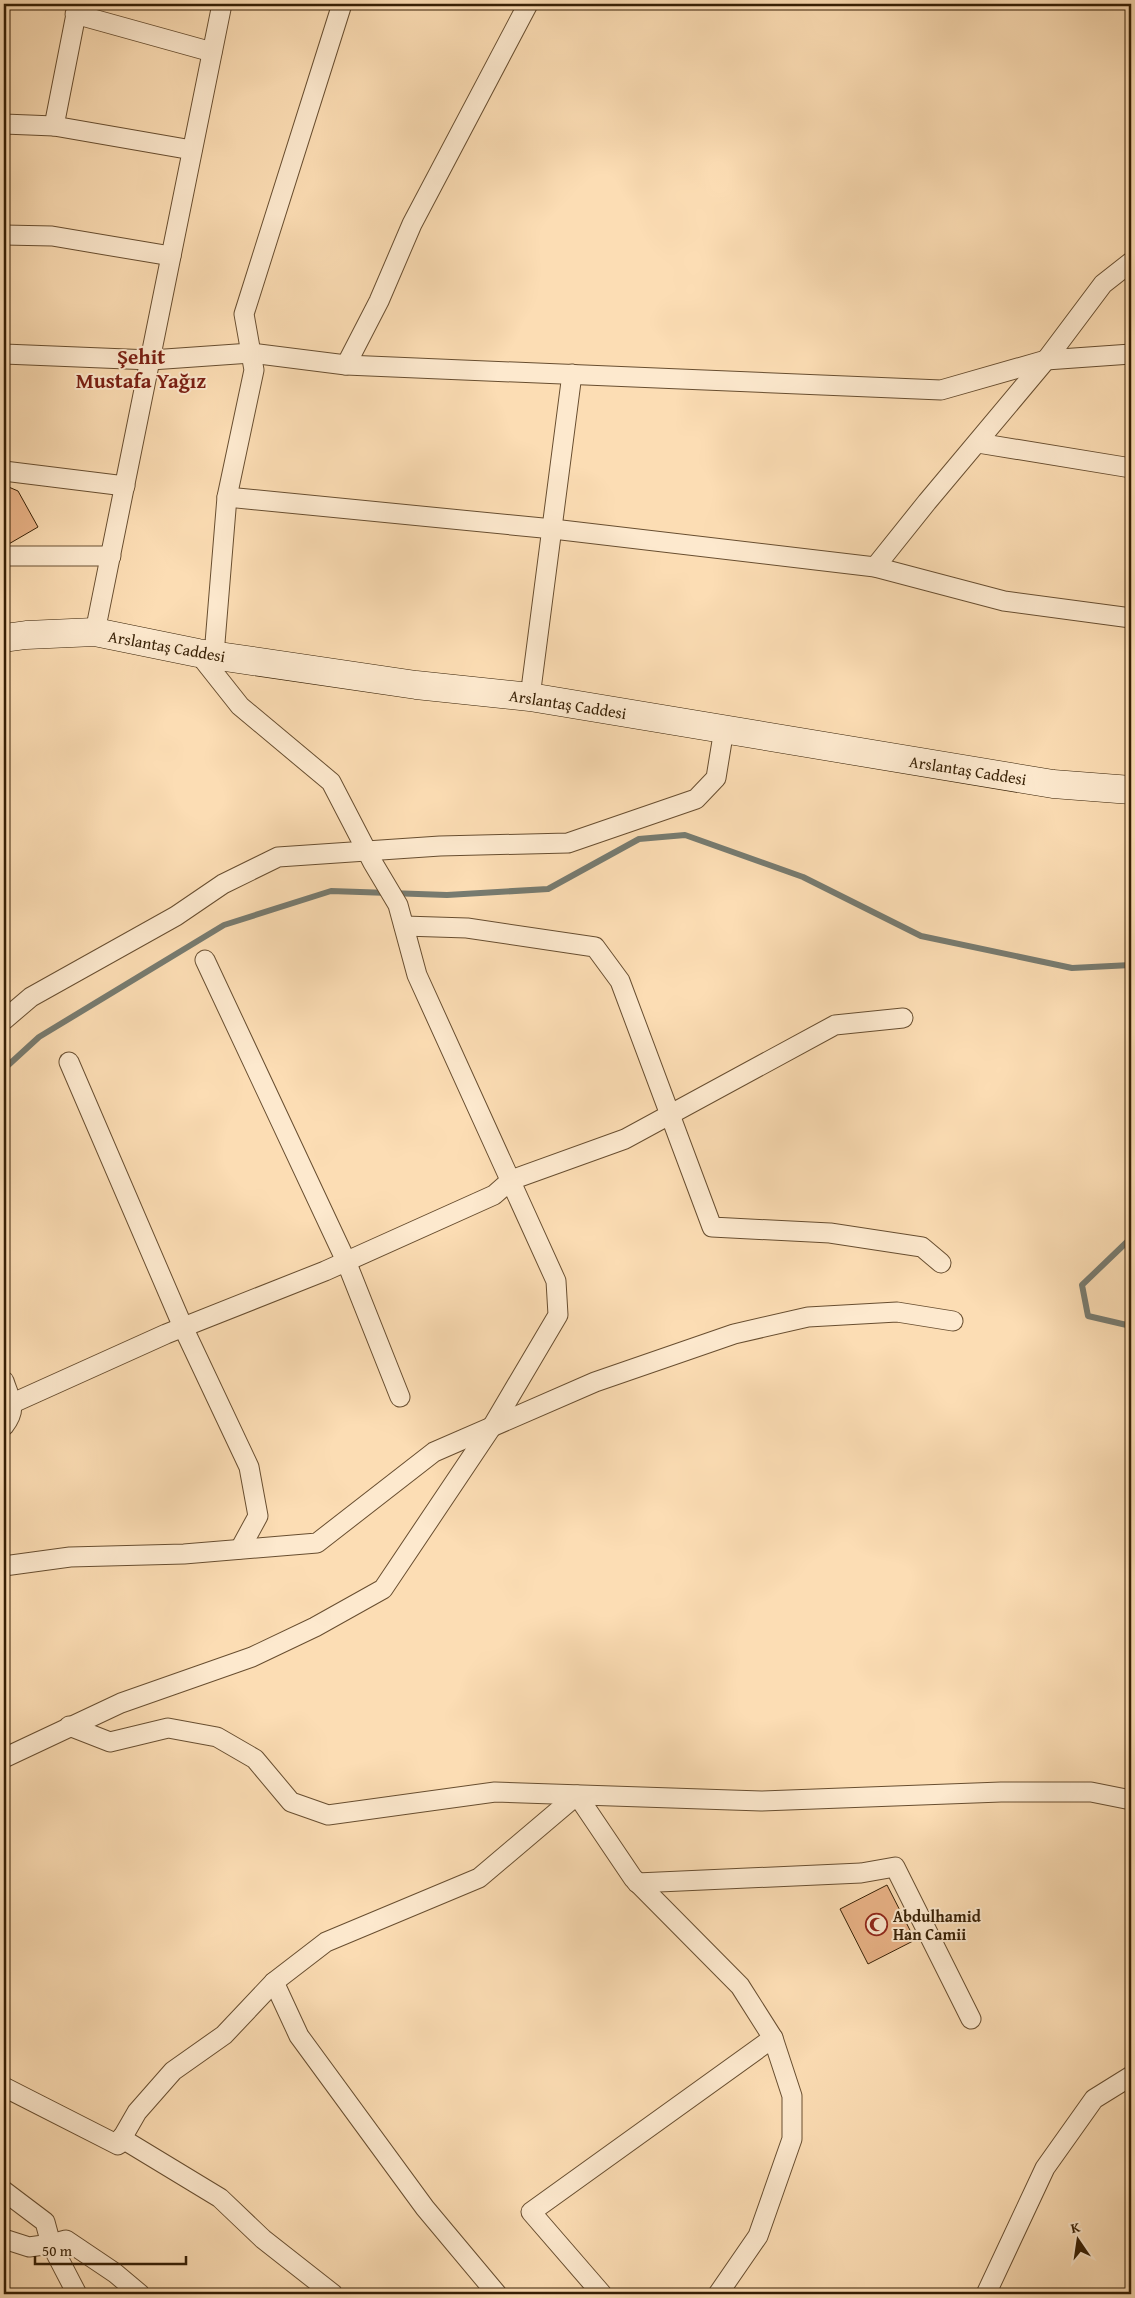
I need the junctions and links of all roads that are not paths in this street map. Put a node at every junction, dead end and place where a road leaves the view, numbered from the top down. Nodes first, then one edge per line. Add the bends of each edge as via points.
1 (222, 4) edge
2 (342, 4) edge
3 (528, 4) edge
4 (77, 9) edge
5 (212, 52) junction
6 (4, 124) edge
7 (54, 126) junction
8 (192, 150) junction
9 (4, 235) edge
10 (171, 256) junction
11 (1131, 262) edge
12 (251, 353) junction
13 (4, 354) edge
14 (1131, 354) edge
15 (151, 360) junction
16 (1046, 360) junction
17 (346, 364) junction
18 (572, 374) junction
19 (978, 443) junction
20 (1131, 468) edge
21 (4, 472) edge
22 (125, 486) junction
23 (227, 497) junction
24 (553, 529) junction
25 (4, 556) edge
26 (111, 556) junction
27 (875, 567) junction
28 (1131, 618) edge
29 (95, 632) junction
30 (4, 638) edge
31 (206, 654) junction
32 (530, 697) junction
33 (724, 730) junction
34 (1131, 790) edge
35 (370, 858) junction
36 (404, 926) junction
37 (206, 960) dead end
38 (903, 1018) dead end
39 (4, 1020) edge
40 (69, 1062) dead end
41 (671, 1114) junction
42 (511, 1180) junction
43 (346, 1261) junction
44 (941, 1263) dead end
45 (953, 1321) dead end
46 (183, 1327) junction
47 (4, 1381) edge
48 (400, 1396) dead end
49 (13, 1403) junction
50 (493, 1424) junction
51 (4, 1426) edge
52 (240, 1549) junction
53 (4, 1566) edge
54 (69, 1726) junction
55 (4, 1758) edge
56 (577, 1795) junction
57 (1131, 1800) edge
58 (637, 1882) junction
59 (274, 1982) junction
60 (971, 2019) dead end
61 (773, 2038) junction
62 (1131, 2076) edge
63 (4, 2087) edge
64 (121, 2138) junction
65 (4, 2191) edge
66 (4, 2239) edge
67 (51, 2244) junction
68 (77, 2294) edge
69 (140, 2294) edge
70 (333, 2294) edge
71 (497, 2294) edge
72 (602, 2294) edge
73 (718, 2294) edge
74 (986, 2294) edge

1 - 5 street
2 - 12 street via 244,314
3 - 17 street via 412,224 379,301
4 - 5 street
4 - 7 street
5 - 8 street
6 - 7 street
7 - 8 street
8 - 10 street
9 - 10 street via 52,236
10 - 15 street
11 - 16 street via 1103,284
12 - 15 street
12 - 17 street
12 - 23 street via 254,370
13 - 15 street
14 - 16 street
15 - 22 street
16 - 18 street via 941,390
16 - 19 street
17 - 18 street
18 - 24 street
19 - 20 street
19 - 27 street
21 - 22 street
22 - 26 street
23 - 24 street
23 - 31 street
24 - 27 street
24 - 32 street
25 - 26 street
26 - 29 street
27 - 28 street via 1004,601
29 - 30 main road, Arslantaş Caddesi
29 - 31 main road, Arslantaş Caddesi
31 - 32 main road, Arslantaş Caddesi
31 - 35 street via 240,706 330,782
32 - 33 main road, Arslantaş Caddesi
33 - 34 main road, Arslantaş Caddesi via 1053,784
33 - 35 street via 716,778 696,799 568,843 440,846
35 - 36 street via 398,905
35 - 39 street via 278,858 223,884 176,916 31,997
36 - 41 street via 467,928 595,946 620,981
36 - 42 street via 417,975
37 - 43 street
38 - 41 street via 834,1026
40 - 46 street
41 - 42 street via 625,1140
41 - 44 street via 712,1227 830,1233 922,1247
42 - 43 street via 494,1195
42 - 50 street via 556,1281 558,1315
43 - 46 street
43 - 48 street
45 - 50 street via 898,1312 808,1317 734,1334 595,1382
46 - 49 street
46 - 52 street via 249,1467 258,1516
47 - 49 street
49 - 51 street via 10,1419
50 - 52 street via 434,1452 317,1543
50 - 54 street via 383,1589 252,1657 121,1703
52 - 53 street via 70,1557
54 - 55 street
54 - 56 street via 110,1742 168,1728 217,1737 255,1759 291,1802 328,1815 495,1792
56 - 57 street via 761,1801 1091,1792
56 - 58 street
56 - 59 street via 479,1878 326,1942
58 - 60 street via 861,1873 895,1867
58 - 61 street via 740,1986
59 - 64 street via 224,2035 173,2071 136,2112
59 - 71 street via 299,2036 425,2208
61 - 72 street via 531,2212
61 - 73 street via 792,2096 792,2140 758,2236
62 - 74 street via 1094,2099 1045,2168
63 - 64 street via 118,2145
64 - 70 street via 220,2198 263,2239
65 - 67 street via 45,2222
66 - 67 street via 29,2247
67 - 68 street
67 - 69 street via 66,2240

